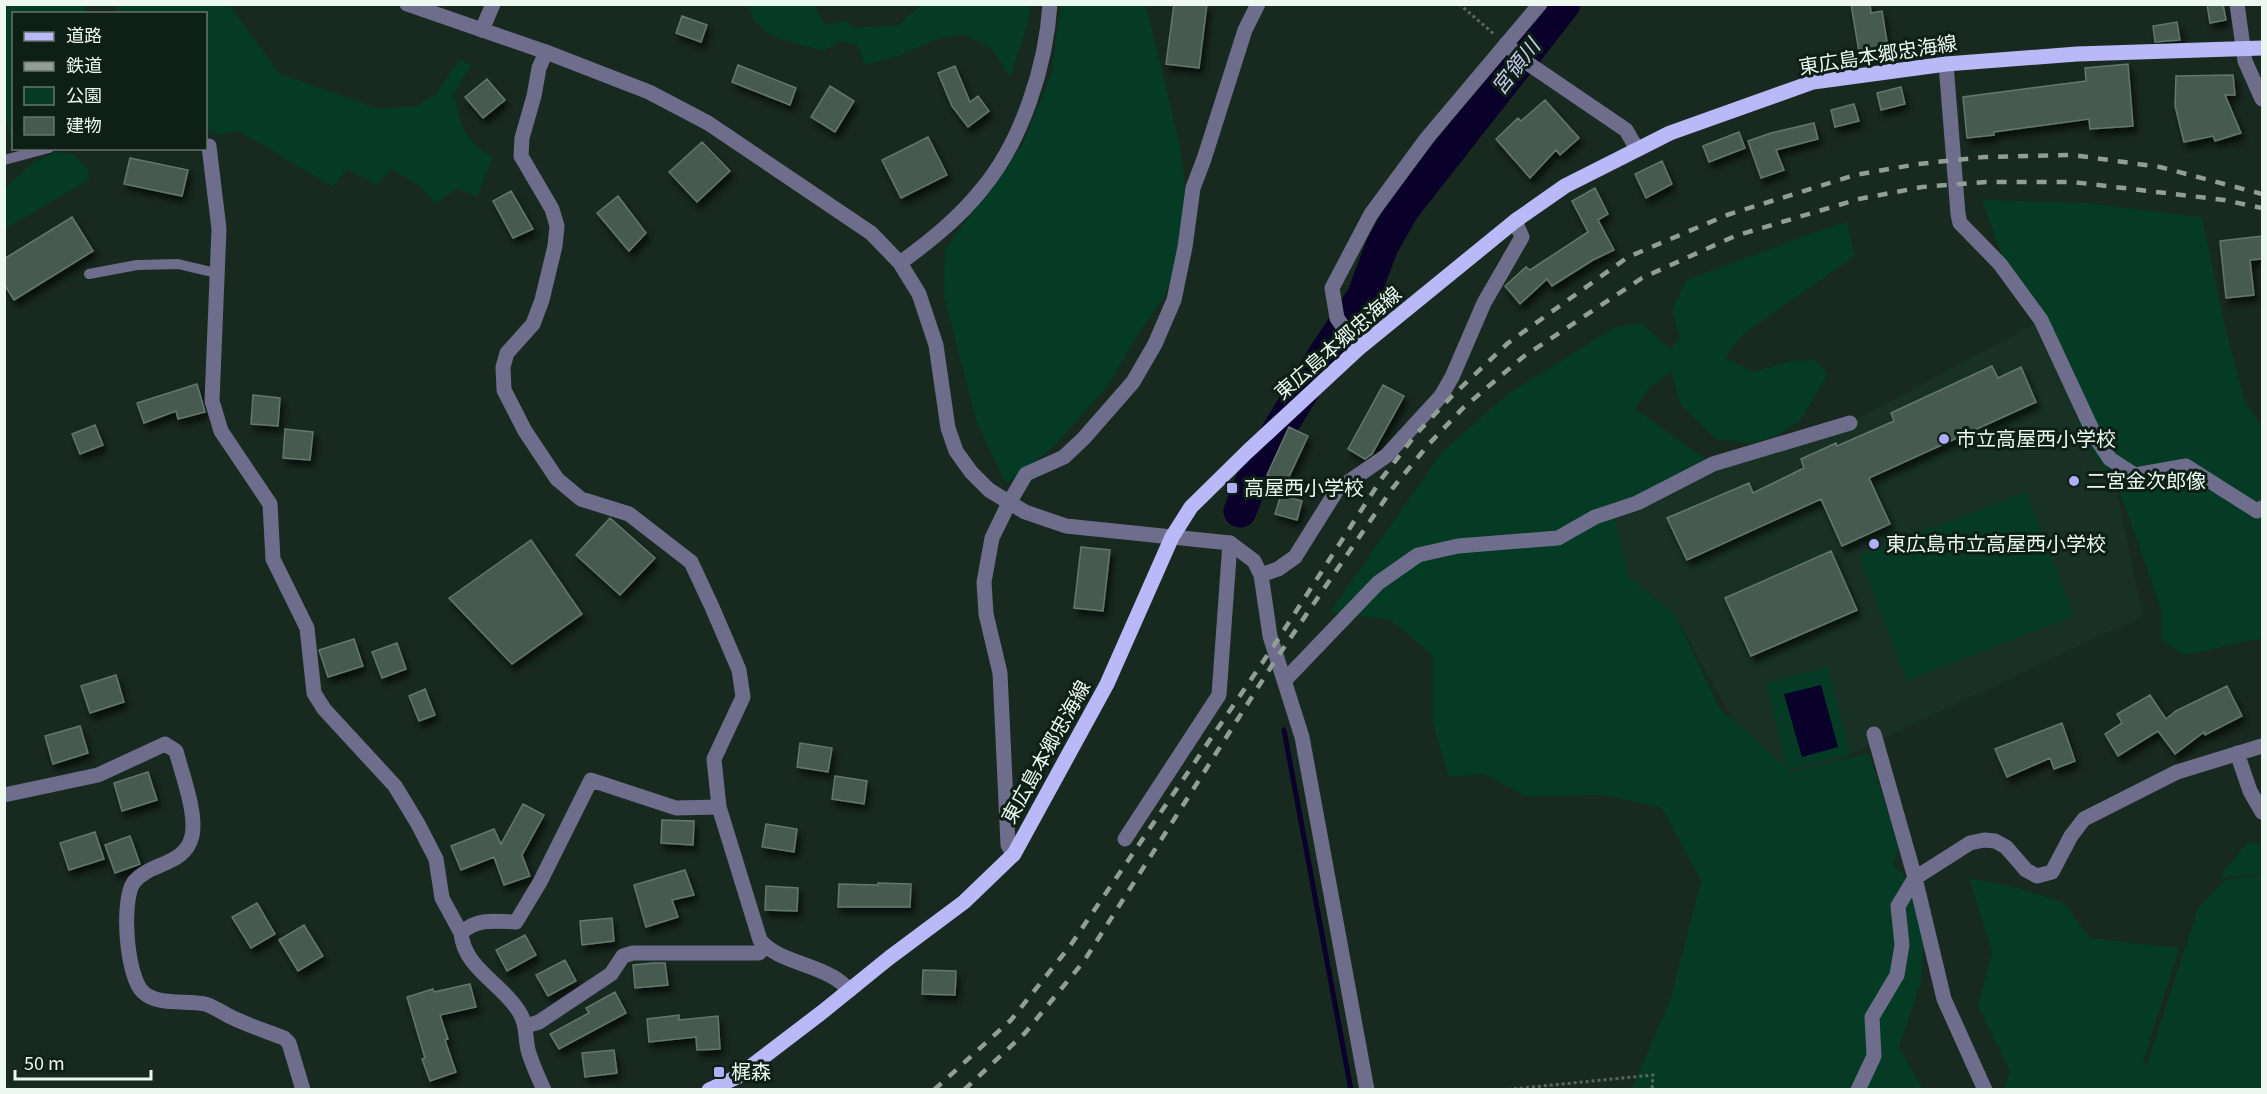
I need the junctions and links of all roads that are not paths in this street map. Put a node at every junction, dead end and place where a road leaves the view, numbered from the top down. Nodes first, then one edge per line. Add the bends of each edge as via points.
1 (407, 4) edge
2 (493, 4) edge
3 (1050, 4) edge
4 (1258, 4) edge
5 (1540, 4) edge
6 (2237, 4) edge
7 (482, 30) junction
8 (2244, 47) junction
9 (2262, 48) edge
10 (546, 52) junction
11 (1516, 53) junction
12 (1946, 64) junction
13 (2262, 99) edge
14 (207, 145) edge
15 (1637, 149) junction
16 (42, 150) edge
17 (4, 160) edge
18 (1515, 221) junction
19 (900, 263) junction
20 (216, 273) junction
21 (89, 274) dead end
22 (1359, 349) junction
23 (1850, 423) dead end
24 (1009, 503) junction
25 (2262, 508) edge
26 (1172, 537) junction
27 (1230, 543) junction
28 (1261, 575) junction
29 (1285, 680) junction
30 (1874, 734) dead end
31 (2262, 746) edge
32 (2237, 753) junction
33 (4, 795) edge
34 (719, 807) junction
35 (2262, 812) edge
36 (1125, 839) dead end
37 (1014, 854) junction
38 (1915, 878) junction
39 (461, 933) junction
40 (765, 946) junction
41 (850, 990) junction
42 (526, 1026) junction
43 (303, 1089) edge
44 (544, 1089) edge
45 (709, 1089) edge
46 (1368, 1089) edge
47 (1858, 1089) edge
48 (1985, 1089) edge

1 - 7 street
2 - 7 street
3 - 19 street via 1049,28 1032,96 1010,145 984,188 954,220
4 - 24 street via 1245,30 1192,188 1174,300 1155,344 1134,382 1084,438 1064,457 1026,474
5 - 11 street
6 - 8 street
7 - 10 street
8 - 9 main road, 東広島本郷忠海線
8 - 12 main road, 東広島本郷忠海線
8 - 13 street via 2245,61
10 - 19 street via 649,92 708,123 871,233
10 - 34 street via 520,156 552,209 555,246 533,324 507,353 504,390 557,479 581,499 629,514 691,562 738,670 743,697 714,759
11 - 15 street via 1626,130
11 - 22 street via 1427,138 1371,214 1332,288 1337,318
12 - 15 main road, 東広島本郷忠海線 via 1813,82
12 - 25 street via 1960,224 2000,264 2041,320 2096,438 2110,459 2135,475 2186,466 2257,511
14 - 20 street via 219,229
15 - 18 main road, 東広島本郷忠海線 via 1566,186
16 - 17 lane
18 - 22 main road, 東広島本郷忠海線
18 - 28 street via 1522,237 1484,303 1441,396 1386,456 1337,490 1295,557
19 - 24 street via 919,294 936,345 948,428 956,451 989,490
20 - 21 lane via 178,264 136,265
20 - 39 street via 212,401 221,431 270,504 273,560 307,628 314,693 395,786 436,860 442,898
22 - 26 main road, 東広島本郷忠海線 via 1191,507
23 - 29 street via 1713,464 1636,503 1595,517 1558,538 1458,546 1418,555 1378,583
24 - 26 street via 1066,526
24 - 37 street via 992,538 984,582 986,614 1000,673 1008,845
26 - 27 street
26 - 37 main road, 東広島本郷忠海線 via 1107,684
27 - 28 street via 1254,561
27 - 36 street via 1219,695
28 - 29 street via 1270,636
29 - 46 street via 1302,737
30 - 38 street
31 - 32 street
32 - 35 street
32 - 38 street via 2177,772 2084,819 2052,872 2037,876 2026,870 2006,847 1984,840 1970,843
33 - 43 street via 98,775 165,744 176,751 193,819 192,837 183,853 151,870 129,890 127,946 132,975 143,992 156,999 206,1004 285,1038
34 - 39 street via 676,808 591,780 516,922 483,921
34 - 40 street via 749,909
37 - 41 main road, 東広島本郷忠海線 via 964,902
38 - 47 street via 1898,906 1902,945 1897,975 1872,1017 1874,1056
38 - 48 street via 1944,999
39 - 42 street via 471,960 519,1010
40 - 41 street via 831,976
40 - 42 street via 759,953 623,956 611,974 539,1022
41 - 45 main road, 東広島本郷忠海線 via 737,1077
42 - 44 street via 534,1068

